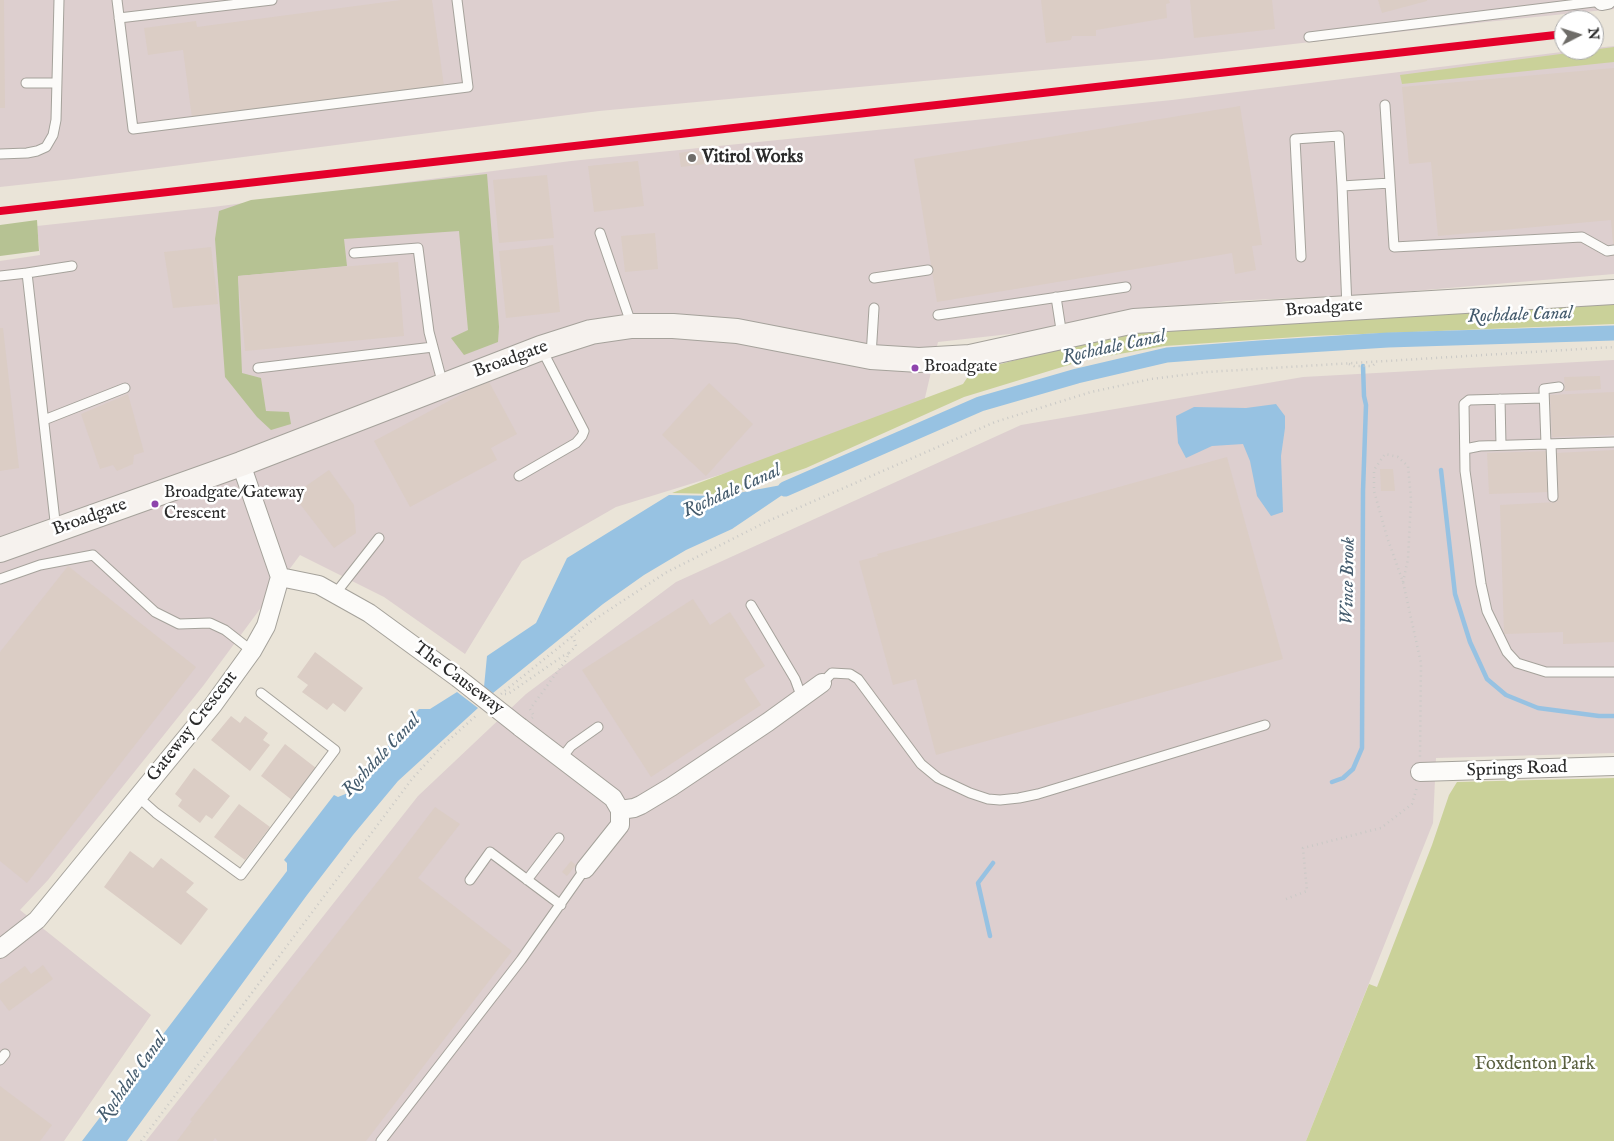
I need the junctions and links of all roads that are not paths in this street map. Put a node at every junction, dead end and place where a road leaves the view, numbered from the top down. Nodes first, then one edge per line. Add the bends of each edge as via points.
1 (59, 0) edge
2 (117, 0) edge
3 (272, 0) edge
4 (457, 0) edge
5 (1602, 0) edge
6 (1606, 0) edge
7 (119, 18) junction
8 (1309, 37) dead end
9 (26, 83) dead end
10 (57, 83) junction
11 (1385, 104) dead end
12 (0, 154) edge
13 (1390, 184) junction
14 (1342, 186) junction
15 (600, 233) dead end
16 (1614, 250) edge
17 (354, 253) dead end
18 (1302, 257) dead end
19 (72, 266) dead end
20 (928, 270) dead end
21 (27, 273) junction
22 (0, 276) edge
23 (874, 278) dead end
24 (1126, 287) dead end
25 (1614, 292) edge
26 (1056, 297) junction
27 (874, 308) dead end
28 (1347, 308) junction
29 (938, 315) dead end
30 (632, 326) junction
31 (1062, 337) junction
32 (433, 347) junction
33 (541, 348) junction
34 (871, 357) junction
35 (258, 368) dead end
36 (443, 385) junction
37 (1559, 387) dead end
38 (126, 388) dead end
39 (1544, 398) junction
40 (1500, 399) junction
41 (44, 420) junction
42 (1614, 442) edge
43 (1548, 444) junction
44 (1502, 445) junction
45 (1465, 448) junction
46 (241, 464) junction
47 (519, 476) dead end
48 (1553, 497) dead end
49 (56, 530) junction
50 (379, 538) dead end
51 (0, 550) edge
52 (280, 577) junction
53 (0, 579) edge
54 (335, 594) junction
55 (751, 605) dead end
56 (252, 651) junction
57 (1614, 672) edge
58 (822, 683) joint
59 (261, 693) dead end
60 (802, 698) junction
61 (1265, 725) dead end
62 (598, 727) dead end
63 (561, 759) junction
64 (1614, 766) edge
65 (1420, 772) road end
66 (138, 797) junction
67 (620, 810) junction
68 (558, 838) dead end
69 (586, 869) joint
70 (470, 880) dead end
71 (527, 880) junction
72 (561, 905) junction
73 (0, 950) edge
74 (381, 1141) edge

1 - 10 lane
2 - 7 lane
3 - 7 lane
4 - 7 lane via 468,87 133,128
5 - 6 street
5 - 8 lane
9 - 10 lane
10 - 12 lane via 56,120 46,147 27,153
11 - 13 lane
13 - 14 lane
13 - 16 lane via 1394,247 1582,237 1607,251
14 - 18 lane via 1339,136 1295,139
14 - 28 lane
15 - 30 lane
17 - 32 lane via 418,248
19 - 21 lane
20 - 23 lane
21 - 22 lane
21 - 41 lane
24 - 26 lane
25 - 28 street, Broadgate
26 - 29 lane
26 - 31 lane
27 - 34 lane
28 - 31 street, Broadgate via 1134,321
30 - 33 street, Broadgate via 591,332
30 - 34 street, Broadgate via 737,331
31 - 34 street, Broadgate via 970,357 919,360
32 - 35 lane
32 - 36 lane
33 - 36 street, Broadgate
33 - 47 lane via 584,431 576,443
36 - 46 street, Broadgate
37 - 39 lane via 1544,389
38 - 41 lane
39 - 40 lane
39 - 43 lane
40 - 44 lane
40 - 45 lane via 1469,400 1464,404
41 - 49 lane
42 - 43 lane
43 - 44 lane
43 - 48 lane
44 - 45 lane
45 - 57 lane via 1465,471 1481,584 1488,610 1507,652 1517,663 1546,672
46 - 49 street, Broadgate
46 - 52 street
49 - 51 street, Broadgate
50 - 54 lane
52 - 54 street, The Causeway via 319,585
52 - 56 street, Gateway Crescent via 266,626
53 - 56 lane via 40,565 93,555 155,612 179,624 210,623
54 - 63 street, The Causeway, bridge via 369,613
55 - 60 lane via 790,670
56 - 66 street, Gateway Crescent
58 - 60 street
58 - 61 lane via 832,673 850,674 858,679 921,764 938,778 988,799 1038,794
59 - 66 lane via 335,750 242,875
60 - 67 street via 671,788 641,805
62 - 63 lane via 571,746
63 - 67 street, The Causeway via 613,798
64 - 65 street, Springs Road
66 - 73 street, Gateway Crescent via 37,920
67 - 69 street via 620,825
68 - 71 lane
69 - 72 lane
70 - 71 lane via 490,852
71 - 72 lane
72 - 74 lane

